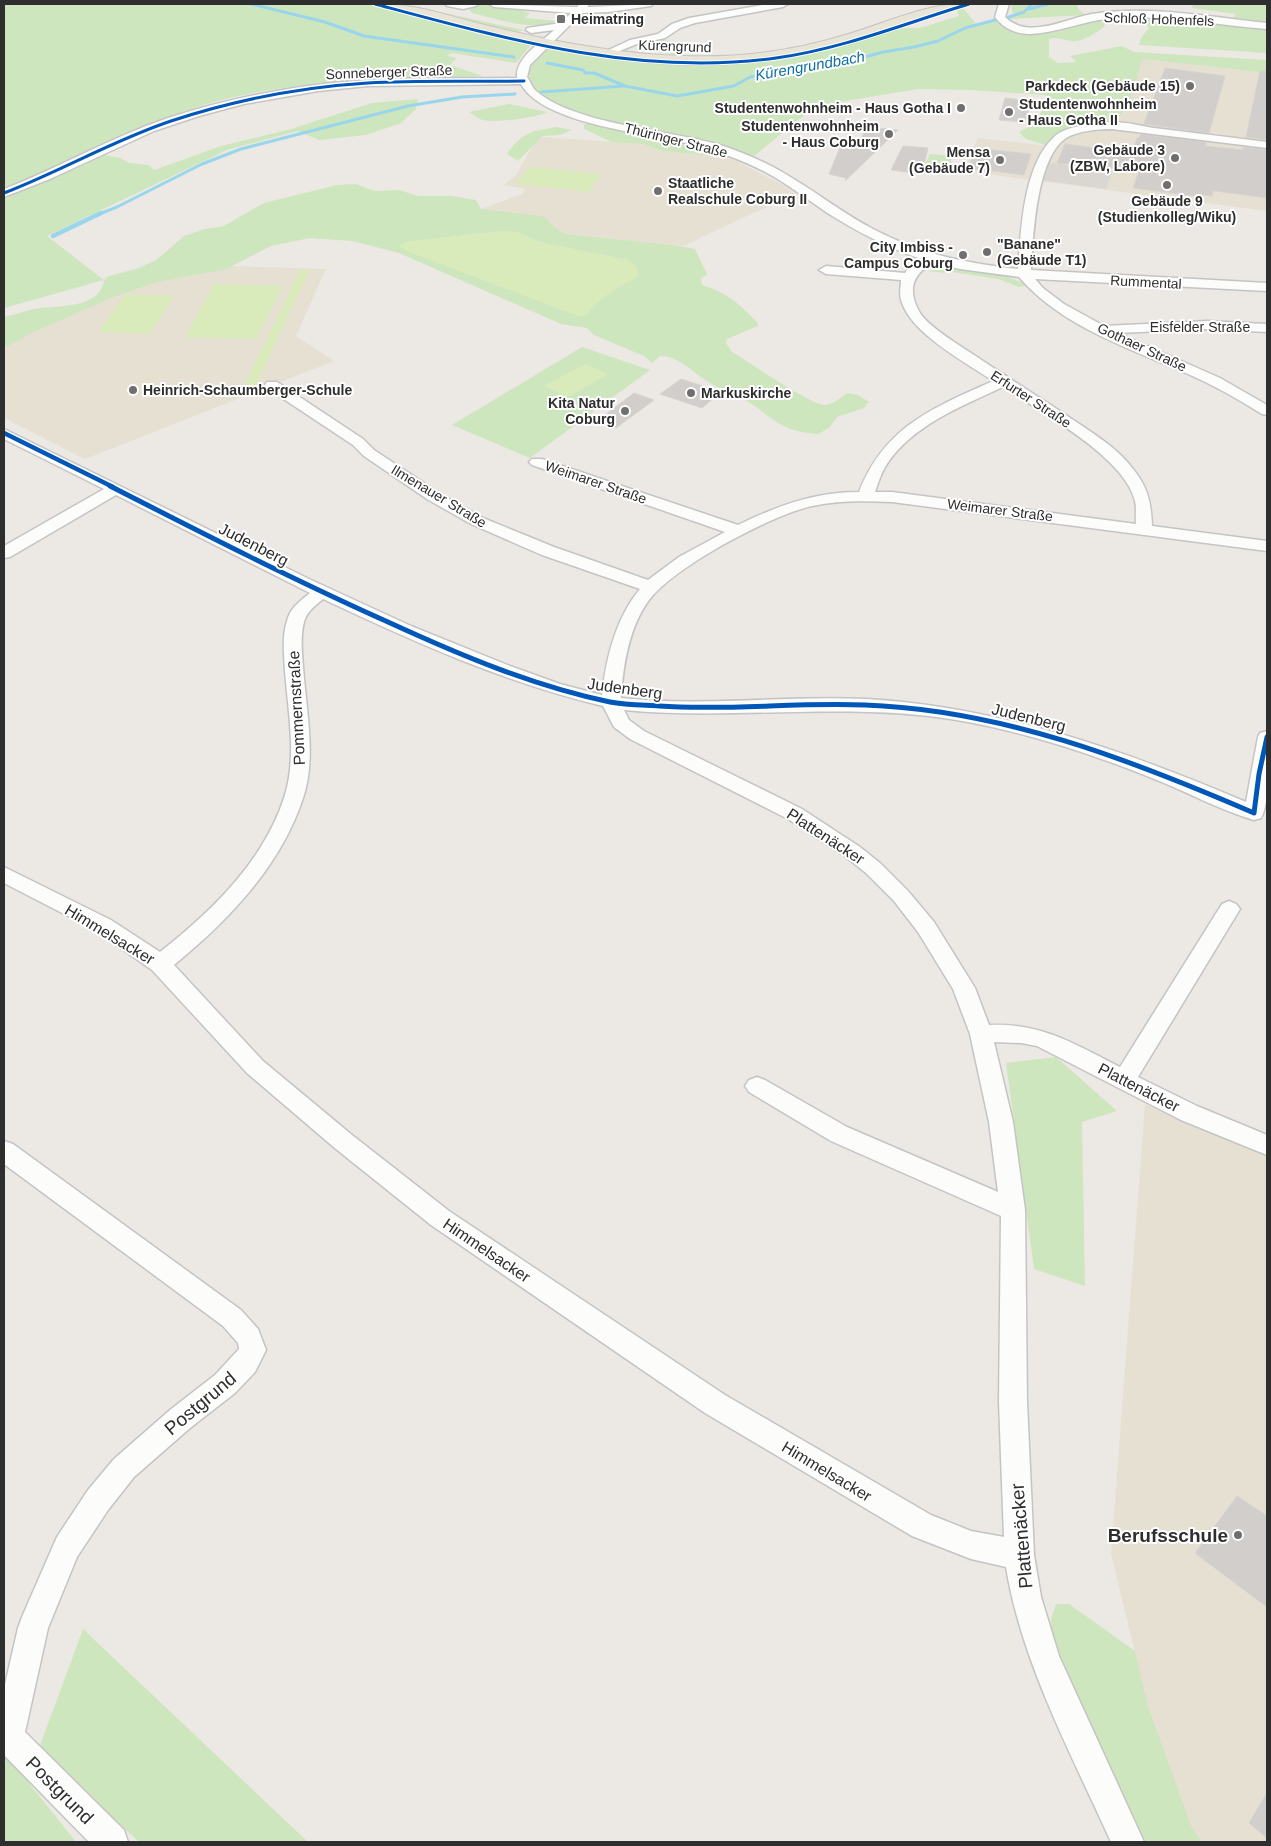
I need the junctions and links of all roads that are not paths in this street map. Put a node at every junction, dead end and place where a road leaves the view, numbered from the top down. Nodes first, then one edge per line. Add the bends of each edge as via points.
1 (388, 4) edge
2 (410, 4) edge
3 (450, 4) edge
4 (494, 4) edge
5 (648, 4) edge
6 (783, 4) edge
7 (959, 4) edge
8 (1004, 4) edge
9 (581, 8) edge
10 (469, 9) edge
11 (1267, 27) edge
12 (554, 34) junction
13 (612, 51) junction
14 (524, 80) junction
15 (489, 82) junction
16 (1267, 145) edge
17 (4, 193) edge
18 (932, 258) junction
19 (826, 270) dead end
20 (1024, 274) junction
21 (908, 276) junction
22 (1267, 287) edge
23 (1267, 328) edge
24 (1102, 330) junction
25 (1004, 381) junction
26 (272, 385) dead end
27 (1267, 412) edge
28 (4, 433) edge
29 (537, 462) dead end
30 (116, 489) junction
31 (865, 496) junction
32 (1144, 529) junction
33 (739, 531) junction
34 (1267, 546) edge
35 (4, 553) edge
36 (651, 587) junction
37 (320, 592) junction
38 (611, 703) junction
39 (1267, 737) edge
40 (4, 874) edge
41 (1229, 909) dead end
42 (160, 964) junction
43 (981, 1034) junction
44 (1125, 1080) junction
45 (757, 1086) dead end
46 (1267, 1145) edge
47 (4, 1151) edge
48 (1012, 1210) junction
49 (1019, 1555) junction
50 (6, 1735) edge
51 (112, 1842) edge
52 (1128, 1842) edge

1 - 12 main road, Kürengrund
2 - 10 main road, Kürengrund
3 - 10 street
4 - 9 street
5 - 9 street via 610,10
6 - 13 street via 693,20 662,36
7 - 13 main road, Kürengrund via 785,54 737,60 688,60 637,58
8 - 11 street, Schloß Hohenfels via 1002,20 1029,31 1106,16 1173,17
9 - 12 street
10 - 12 main road, Kürengrund via 531,30
12 - 13 main road, Kürengrund
12 - 14 street via 524,65
14 - 15 street, Sonneberger Straße
14 - 15 street
14 - 18 street, Thüringer Straße via 547,103 576,115 690,141 749,160 784,178 844,218
15 - 17 street, Sonneberger Straße via 354,84 238,102 154,128
16 - 20 street via 1134,129 1113,123 1063,135 1035,178 1027,222
18 - 20 street, Thüringer Straße
18 - 21 street via 917,266
19 - 21 street
20 - 22 street, Rummental
20 - 24 street, Gothaer Straße via 1041,294
21 - 25 street, Erfurter Straße via 907,298 915,316 946,343
23 - 24 street, Eisfelder Straße via 1188,324
24 - 27 street, Gothaer Straße via 1215,381
25 - 31 street via 942,412 891,448 879,464
25 - 32 street, Erfurter Straße via 1086,435 1123,466 1143,501
26 - 36 street, Ilmenauer Straße via 433,496 477,521 548,551
28 - 30 street, Judenberg
29 - 33 street, Weimarer Straße
30 - 35 street
30 - 37 street, Judenberg
31 - 32 street, Weimarer Straße
31 - 33 street, Weimarer Straße via 812,500 778,511
32 - 34 street, Weimarer Straße
33 - 36 street, Weimarer Straße via 691,556
36 - 38 street, Weimarer Straße via 640,600 627,628 613,672
37 - 38 street, Judenberg via 454,651 555,688
37 - 42 street, Pommernstraße via 301,609 295,622 292,650 301,765 288,814 262,862 246,881 207,924
38 - 39 street, Judenberg via 729,709 868,705 1000,722 1115,755 1254,813 1258,774
38 - 43 street, Plattenäcker via 621,722 636,735 795,814 873,868 926,927 964,988
40 - 42 street, Himmelsacker via 103,925
41 - 44 street
42 - 49 street, Himmelsacker via 255,1066 344,1142 448,1223 715,1404 892,1509 922,1526 971,1545
43 - 44 street, Plattenäcker via 1031,1035
43 - 48 street, Plattenäcker via 1001,1122
44 - 46 street, Plattenäcker via 1190,1113
45 - 48 street via 839,1134
47 - 50 street, Postgrund via 232,1318 249,1337 253,1350 246,1363 225,1384 124,1468 98,1500 67,1548 33,1628
48 - 49 street, Plattenäcker via 1013,1402
49 - 52 street, Plattenäcker via 1026,1597 1044,1658
50 - 51 street, Postgrund

